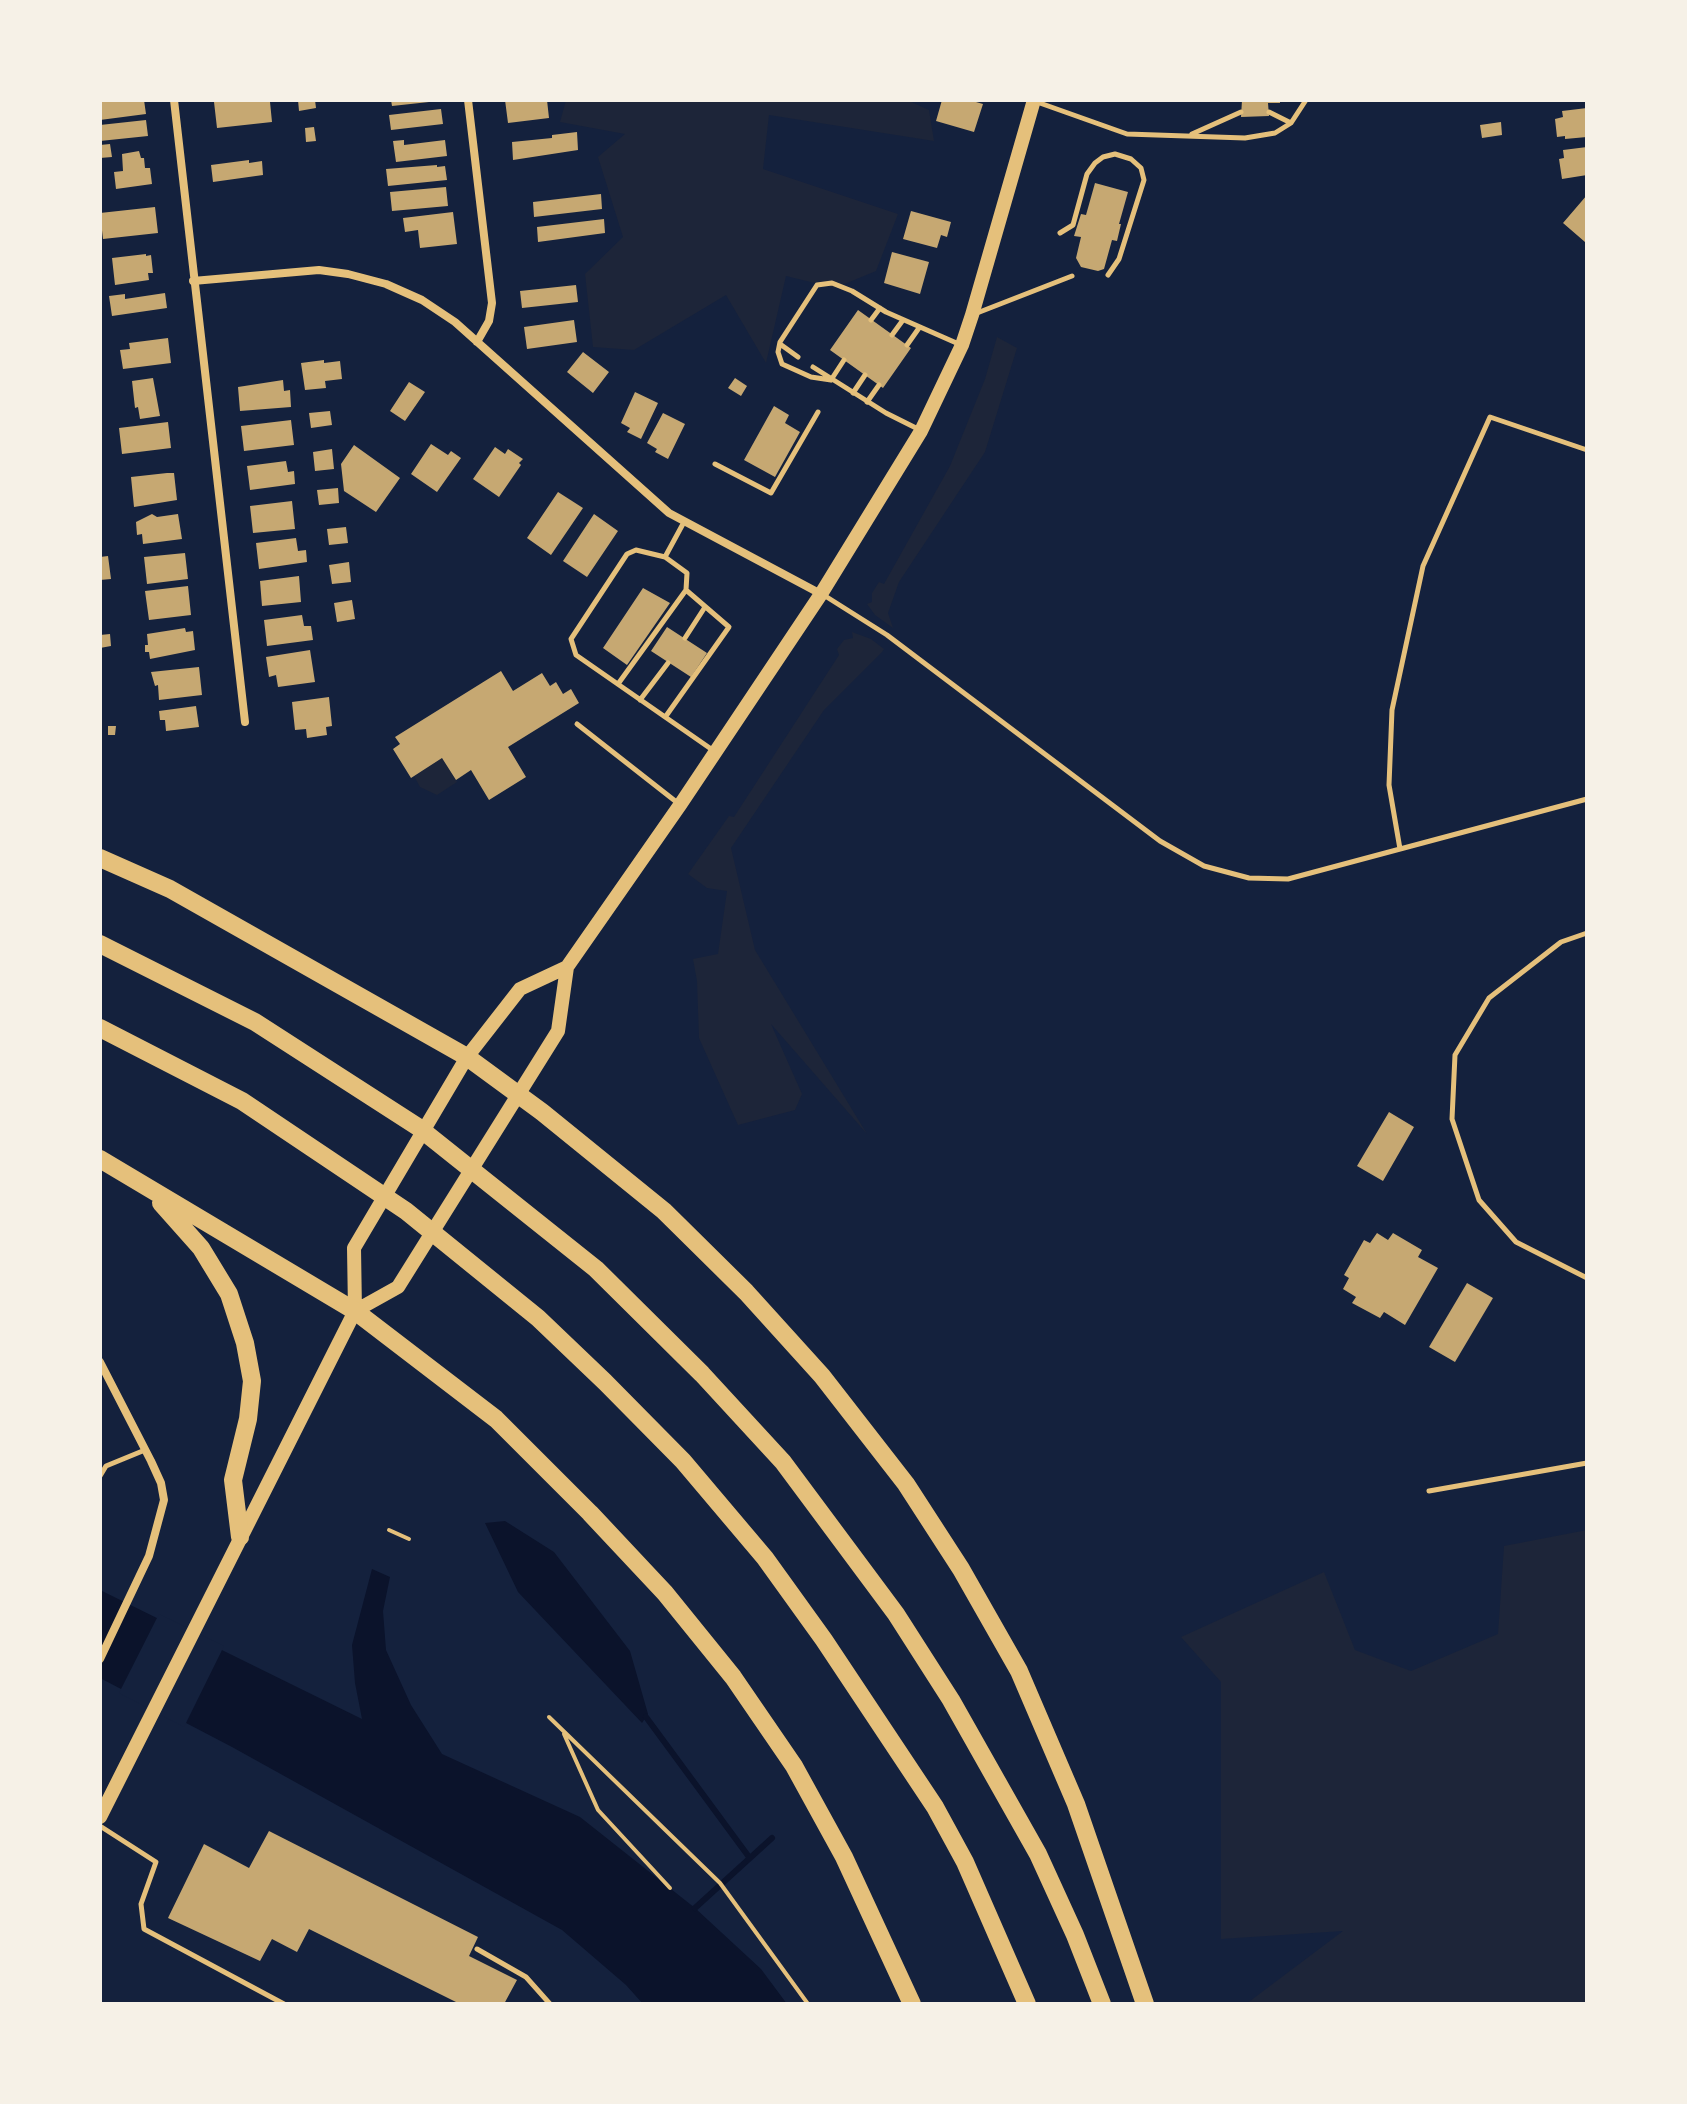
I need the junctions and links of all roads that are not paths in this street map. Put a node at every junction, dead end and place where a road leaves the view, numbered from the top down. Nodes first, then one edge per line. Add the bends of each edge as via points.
1 (174, 100) edge
2 (468, 100) edge
3 (1306, 100) edge
4 (1033, 101) edge
5 (1241, 112) dead end
6 (1269, 112) dead end
7 (1291, 123) junction
8 (1187, 136) junction
9 (1060, 233) dead end
10 (1108, 275) dead end
11 (1072, 276) dead end
12 (193, 281) junction
13 (880, 308) junction
14 (972, 315) junction
15 (871, 320) dead end
16 (903, 320) junction
17 (919, 328) junction
18 (892, 335) dead end
19 (477, 342) junction
20 (780, 344) junction
21 (907, 345) dead end
22 (962, 345) junction
23 (798, 357) dead end
24 (844, 360) dead end
25 (813, 367) dead end
26 (865, 375) dead end
27 (831, 380) junction
28 (879, 385) dead end
29 (853, 393) junction
30 (867, 402) junction
31 (818, 412) dead end
32 (921, 431) junction
33 (1587, 450) edge
34 (715, 464) dead end
35 (684, 521) junction
36 (665, 557) junction
37 (686, 590) junction
38 (821, 594) junction
39 (705, 607) junction
40 (685, 638) dead end
41 (668, 663) dead end
42 (618, 684) junction
43 (640, 700) junction
44 (666, 716) junction
45 (245, 722) dead end
46 (577, 724) dead end
47 (715, 752) junction
48 (1587, 799) edge
49 (680, 805) junction
50 (1400, 849) junction
51 (100, 858) edge
52 (1587, 933) edge
53 (100, 944) edge
54 (567, 967) junction
55 (100, 1028) edge
56 (467, 1057) junction
57 (518, 1095) junction
58 (100, 1159) edge
59 (148, 1189) junction
60 (1587, 1278) edge
61 (355, 1311) junction
62 (100, 1362) edge
63 (145, 1450) junction
64 (1587, 1463) edge
65 (100, 1476) edge
66 (1429, 1491) dead end
67 (240, 1537) junction
68 (100, 1659) edge
69 (100, 1817) edge
70 (100, 1826) edge
71 (477, 1949) dead end
72 (284, 2004) edge
73 (550, 2004) edge
74 (912, 2004) edge
75 (1027, 2004) edge
76 (1102, 2004) edge
77 (1145, 2004) edge

1 - 12 street
2 - 19 street via 492,303
3 - 7 lane
4 - 8 lane via 1127,134
4 - 14 main road
5 - 8 lane
6 - 7 lane
7 - 8 lane via 1275,133 1245,138
9 - 10 lane via 1073,225 1095,163 1115,154 1131,159 1144,180 1119,259
11 - 14 lane
12 - 19 street via 319,270 348,274 422,300
12 - 45 street
13 - 15 lane
13 - 16 lane
13 - 20 lane via 832,283 817,285
14 - 22 main road
16 - 17 lane
16 - 18 lane
17 - 21 lane
17 - 22 lane
19 - 35 street via 649,497
20 - 23 lane
20 - 27 lane via 782,364
22 - 32 main road
24 - 27 lane
25 - 27 lane
26 - 29 lane
27 - 29 lane
28 - 30 lane
29 - 30 lane
30 - 32 lane
31 - 34 lane via 771,493
32 - 38 main road
33 - 50 lane via 1490,417 1423,566 1392,710 1389,785
35 - 36 lane
35 - 38 street
36 - 37 lane via 687,573
36 - 42 lane via 636,550 627,554 571,639 576,655
37 - 39 lane
37 - 42 lane
38 - 47 main road
38 - 50 lane via 887,635 1160,841 1204,866 1249,878 1288,879
39 - 40 lane
39 - 44 lane via 729,627
41 - 43 lane
42 - 43 lane
43 - 44 lane
44 - 47 lane
46 - 49 lane
47 - 49 main road
48 - 50 lane
49 - 54 main road
51 - 56 highway via 170,889
52 - 60 lane via 1561,942 1489,998 1455,1055 1452,1119 1479,1200 1516,1242
53 - 76 highway via 255,1022 429,1135 596,1269 650,1320 783,1462 896,1614 1038,1854
54 - 56 main road via 520,989
54 - 57 main road via 558,1031
55 - 75 highway via 242,1101 406,1211 538,1318 683,1461 765,1558 935,1807
56 - 57 highway
56 - 61 main road via 354,1248
57 - 61 main road via 398,1287
57 - 77 highway via 664,1211 746,1292 822,1376 906,1484 1025,1684 1076,1804
58 - 59 highway
59 - 61 highway
59 - 67 highway via 201,1248 229,1294 245,1343 251,1394 233,1480
61 - 67 main road
61 - 74 highway via 496,1419 665,1593 724,1665 794,1766 844,1857
62 - 63 street
63 - 65 lane via 106,1466
63 - 68 street via 164,1500 149,1556
64 - 66 lane
67 - 69 main road
70 - 72 lane via 156,1862 141,1904 144,1929
71 - 73 lane via 526,1977

